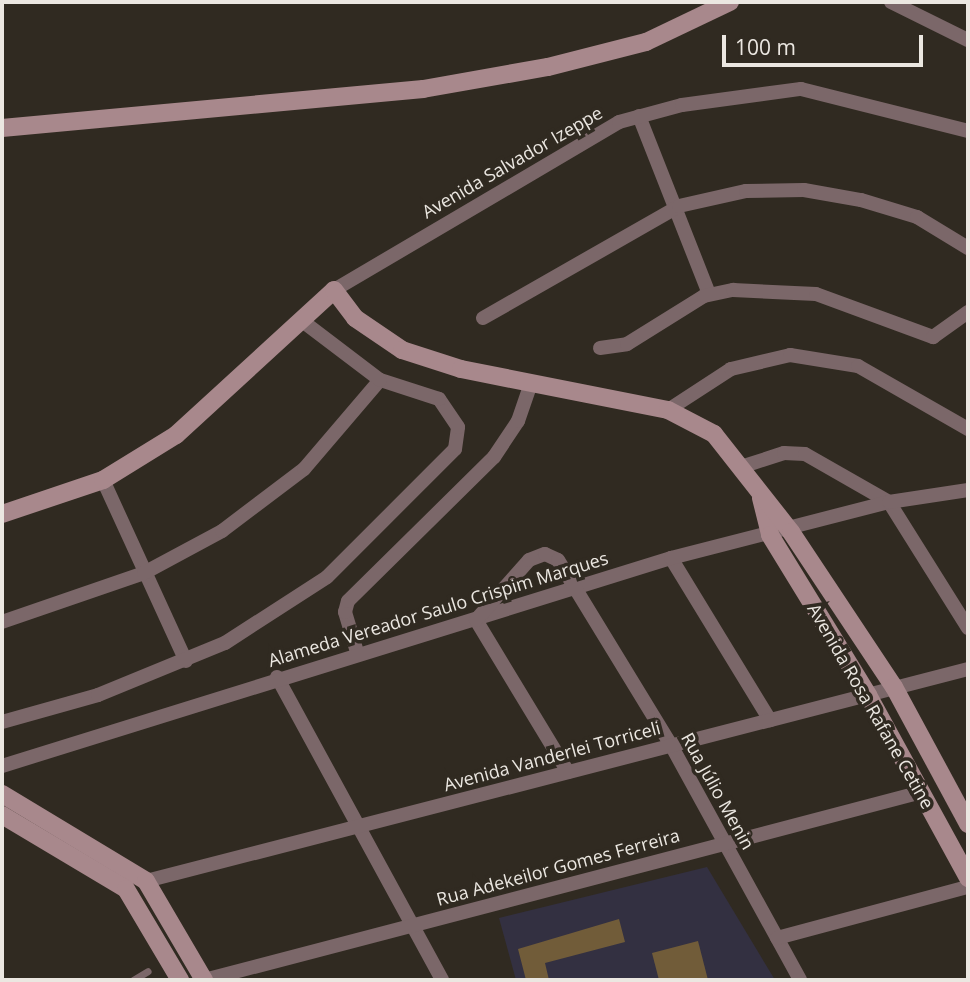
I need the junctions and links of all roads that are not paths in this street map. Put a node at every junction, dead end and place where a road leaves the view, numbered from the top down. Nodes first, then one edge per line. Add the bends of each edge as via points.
1 (730, 2) edge
2 (891, 2) edge
3 (968, 40) edge
4 (639, 116) junction
5 (2, 128) edge
6 (968, 131) edge
7 (679, 206) junction
8 (968, 248) edge
9 (334, 290) junction
10 (709, 294) junction
11 (968, 312) edge
12 (483, 318) dead end
13 (301, 320) junction
14 (600, 348) dead end
15 (380, 380) junction
16 (531, 384) junction
17 (668, 410) junction
18 (968, 429) edge
19 (744, 466) junction
20 (103, 480) junction
21 (968, 490) edge
22 (759, 491) junction
23 (889, 502) junction
24 (2, 514) edge
25 (791, 532) junction
26 (770, 536) junction
27 (671, 558) junction
28 (144, 573) junction
29 (575, 588) junction
30 (476, 620) junction
31 (2, 622) edge
32 (968, 628) edge
33 (357, 652) junction
34 (186, 660) junction
35 (968, 669) edge
36 (277, 677) junction
37 (894, 687) junction
38 (868, 695) junction
39 (770, 720) junction
40 (2, 722) edge
41 (671, 745) junction
42 (2, 766) edge
43 (568, 772) junction
44 (922, 792) junction
45 (2, 794) edge
46 (2, 814) edge
47 (968, 824) edge
48 (362, 825) junction
49 (725, 842) junction
50 (968, 878) edge
51 (146, 881) junction
52 (968, 887) edge
53 (126, 889) junction
54 (412, 925) junction
55 (777, 938) junction
56 (148, 971) dead end
57 (133, 980) edge
58 (180, 980) edge
59 (204, 980) edge
60 (442, 980) edge
61 (800, 980) edge

1 - 5 street via 646,42 548,67 423,89
2 - 3 street
4 - 6 street, Avenida Salvador Izeppe via 770,89 801,89
4 - 7 street
4 - 9 street, Avenida Salvador Izeppe
7 - 8 street via 746,191 804,190 917,217
7 - 10 street
7 - 12 street
9 - 13 street
9 - 16 street via 355,318 402,350
10 - 11 street via 775,288 816,294 933,337
10 - 14 street via 627,344
13 - 15 street
13 - 20 street via 228,393
15 - 28 street via 304,469 222,531
15 - 34 street via 439,399 458,426 455,449 327,576 225,643
16 - 17 street
16 - 33 street via 518,421 486,467 348,601 345,612
17 - 18 street via 731,369 790,355 858,366
17 - 19 street via 714,434
19 - 22 street
19 - 23 street via 785,453 805,454
20 - 24 street
20 - 28 street
21 - 23 street, Alameda Vereador Saulo Crispim Marques
22 - 25 street, Avenida Rosa Rafane Cetine
22 - 26 street, Avenida Rosa Rafane Cetine
23 - 25 street, Alameda Vereador Saulo Crispim Marques
23 - 32 street
25 - 26 street, Alameda Vereador Saulo Crispim Marques
25 - 37 street, Avenida Rosa Rafane Cetine
26 - 27 street, Alameda Vereador Saulo Crispim Marques
26 - 38 street, Avenida Rosa Rafane Cetine
27 - 29 street, Alameda Vereador Saulo Crispim Marques
27 - 39 street
28 - 31 street
28 - 34 street
29 - 30 street, Alameda Vereador Saulo Crispim Marques
29 - 30 street, Rua Júlio Menin via 553,556 536,556
29 - 41 street, Rua Júlio Menin
30 - 33 street, Alameda Vereador Saulo Crispim Marques
30 - 43 street
33 - 36 street, Alameda Vereador Saulo Crispim Marques
34 - 40 street
35 - 37 street, Avenida Vanderlei Torriceli
36 - 42 street, Alameda Vereador Saulo Crispim Marques
36 - 48 street
37 - 38 street, Avenida Vanderlei Torriceli
37 - 47 street, Avenida Rosa Rafane Cetine
38 - 39 street, Avenida Vanderlei Torriceli
38 - 44 street, Avenida Rosa Rafane Cetine
39 - 41 street, Avenida Vanderlei Torriceli
41 - 43 street, Avenida Vanderlei Torriceli
41 - 49 street, Rua Júlio Menin
43 - 48 street, Avenida Vanderlei Torriceli
44 - 49 street, Rua Adekeilor Gomes Ferreira
44 - 50 street, Avenida Rosa Rafane Cetine
45 - 51 street
46 - 53 street
48 - 51 street, Avenida Vanderlei Torriceli
48 - 54 street
49 - 54 street, Rua Adekeilor Gomes Ferreira
49 - 55 street, Rua Júlio Menin
51 - 53 street
51 - 59 street
52 - 55 street
53 - 58 street
54 - 59 street, Rua Adekeilor Gomes Ferreira
54 - 60 street
55 - 61 street, Rua Júlio Menin
56 - 57 lane

